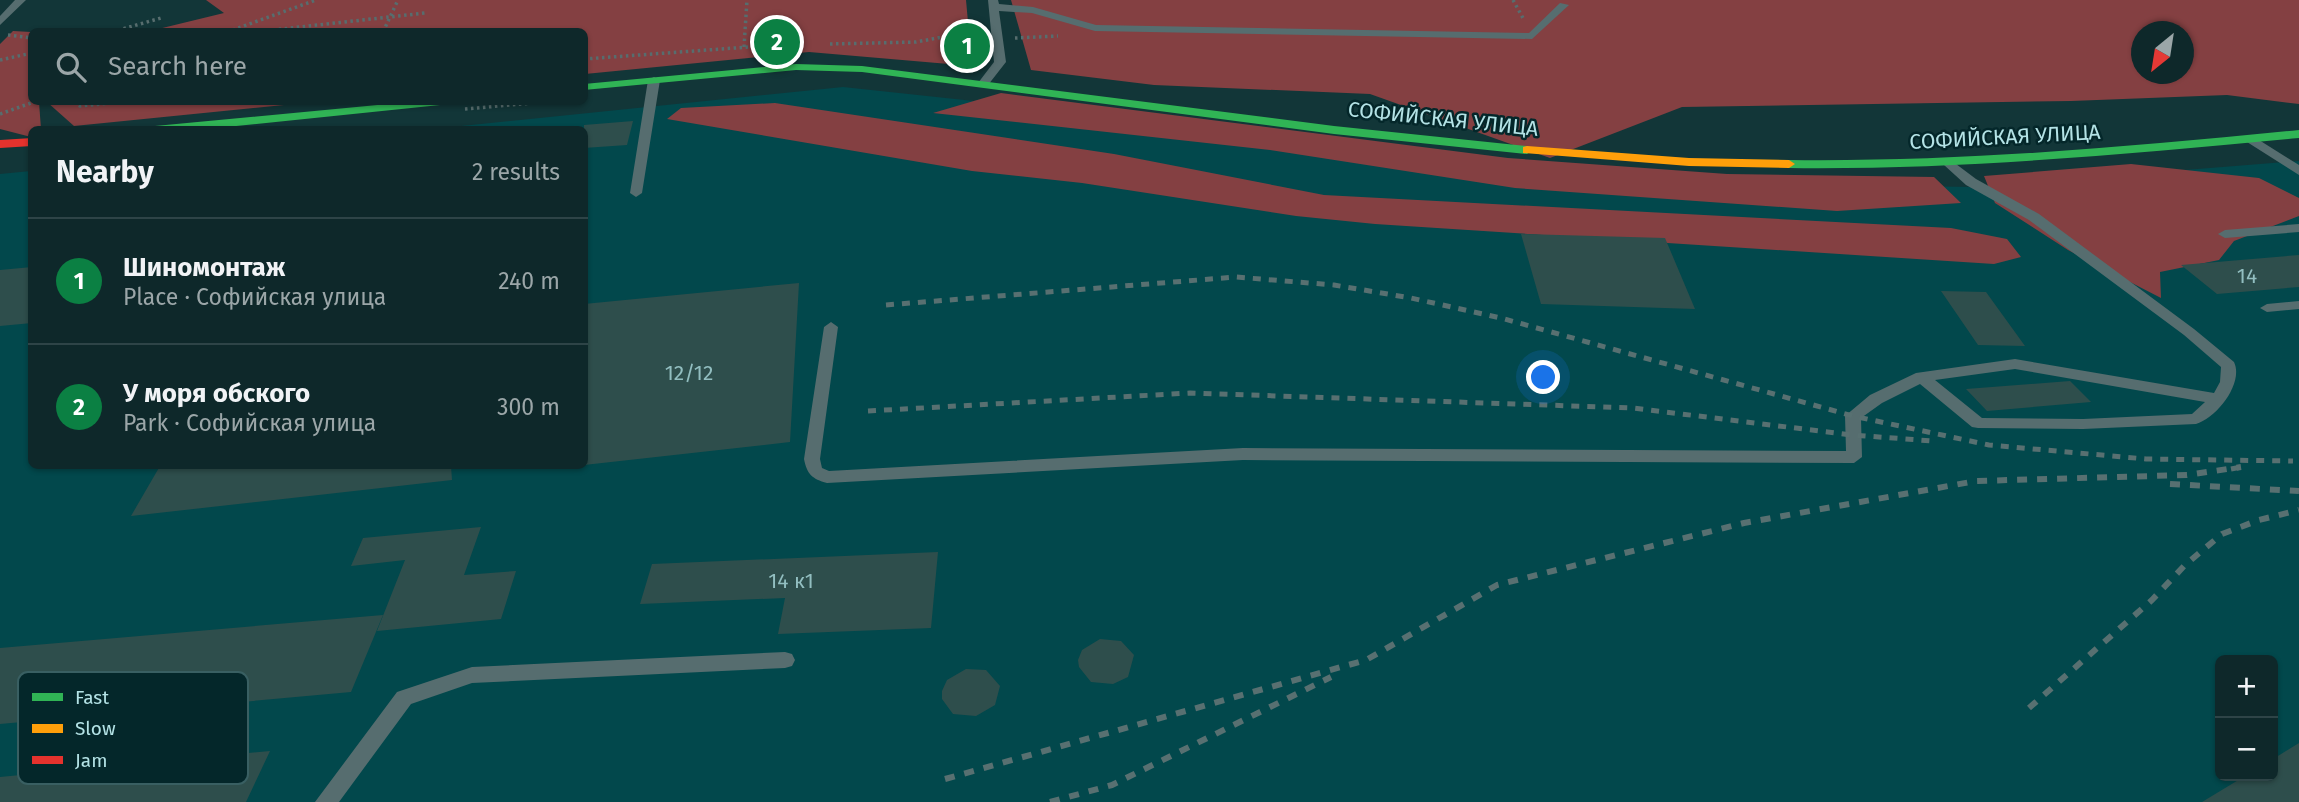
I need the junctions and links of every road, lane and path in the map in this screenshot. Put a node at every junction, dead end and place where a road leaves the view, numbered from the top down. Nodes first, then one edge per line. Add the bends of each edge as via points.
1 (21, 0) edge
2 (316, 0) edge
3 (398, 0) edge
4 (747, 0) edge
5 (993, 4) edge
6 (1564, 5) dead end
7 (425, 13) dead end
8 (390, 17) junction
9 (161, 18) dead end
10 (0, 22) edge
11 (125, 28) edge
12 (238, 28) edge
13 (291, 28) edge
14 (385, 28) edge
15 (1095, 28) junction
16 (0, 35) edge
17 (28, 38) edge
18 (999, 38) junction
19 (820, 44) dead end
20 (744, 45) junction
21 (781, 45) dead end
22 (28, 54) edge
23 (742, 58) dead end
24 (588, 59) edge
25 (0, 60) edge
26 (654, 80) junction
27 (985, 83) junction
28 (588, 87) edge
29 (28, 104) edge
30 (409, 105) edge
31 (0, 114) edge
32 (196, 126) edge
33 (2299, 134) edge
34 (2251, 139) junction
35 (28, 142) edge
36 (0, 144) edge
37 (1948, 162) junction
38 (2299, 171) edge
39 (636, 192) dead end
40 (2299, 228) edge
41 (2225, 234) dead end
42 (2299, 305) edge
43 (2267, 308) dead end
44 (831, 327) dead end
45 (1921, 377) junction
46 (2218, 399) junction
47 (785, 660) dead end
48 (326, 802) edge

1 - 10 lane
2 - 12 path
3 - 8 path
4 - 20 path
5 - 15 lane
5 - 18 lane
6 - 15 lane via 1532,36
7 - 8 path
8 - 13 path
8 - 14 path
9 - 11 path
15 - 18 path via 1069,36
16 - 17 path
18 - 19 path
18 - 27 lane via 1000,62
20 - 21 path
20 - 23 path
20 - 24 path
22 - 25 path
26 - 27 main road, СОФИЙСКАЯ УЛИЦА via 796,67 862,69
26 - 28 main road, СОФИЙСКАЯ УЛИЦА
26 - 39 lane
27 - 37 main road, СОФИЙСКАЯ УЛИЦА via 1558,153 1808,166
29 - 31 path
30 - 32 main road
33 - 34 main road, СОФИЙСКАЯ УЛИЦА
34 - 37 main road, СОФИЙСКАЯ УЛИЦА
34 - 38 lane
35 - 36 main road
37 - 46 lane via 1971,181 2034,217 2229,365 2228,382
40 - 41 lane
42 - 43 lane
44 - 45 lane via 812,459 815,471 827,477 1243,454 1854,457 1853,416
45 - 46 lane via 2015,364
45 - 46 lane via 1978,423 2196,419
47 - 48 lane via 472,675 404,698

